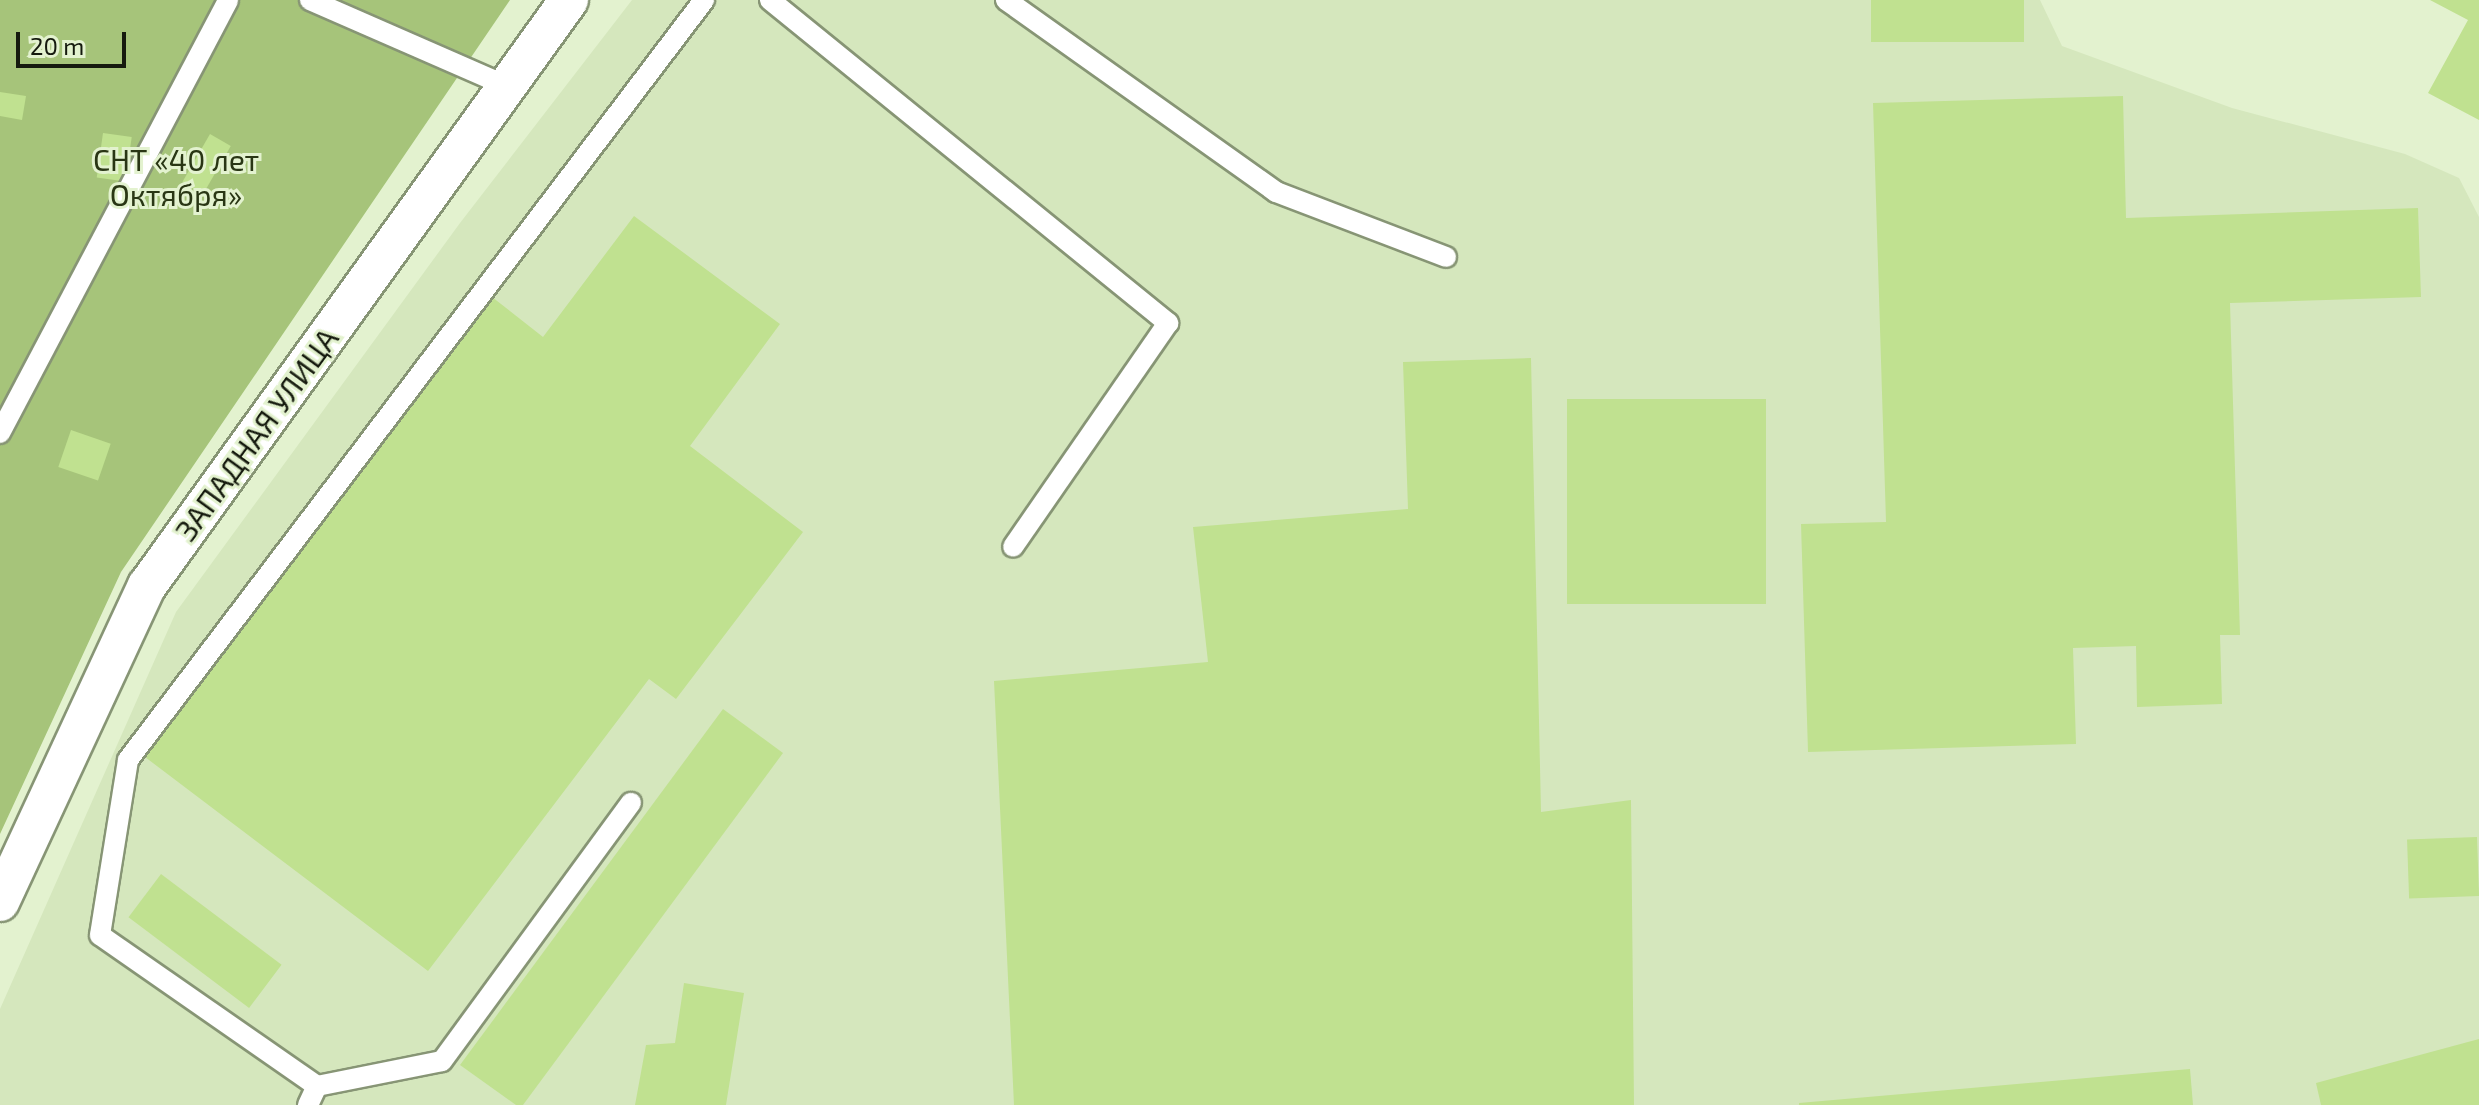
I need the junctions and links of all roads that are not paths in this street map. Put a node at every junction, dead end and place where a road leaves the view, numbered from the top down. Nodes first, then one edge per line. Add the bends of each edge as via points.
1 (228, 0) edge
2 (310, 0) edge
3 (569, 0) edge
4 (704, 0) edge
5 (770, 0) edge
6 (1006, 0) edge
7 (507, 86) junction
8 (1446, 257) dead end
9 (0, 433) edge
10 (1013, 547) dead end
11 (631, 803) dead end
12 (0, 902) edge
13 (313, 1096) edge

1 - 9 lane
2 - 7 lane
3 - 7 street, ЗАПАДНАЯ УЛИЦА
4 - 13 lane via 128,760 100,935
5 - 10 lane via 1168,323
6 - 8 lane via 1276,192
7 - 12 street, ЗАПАДНАЯ УЛИЦА via 147,586
11 - 13 lane via 442,1061

